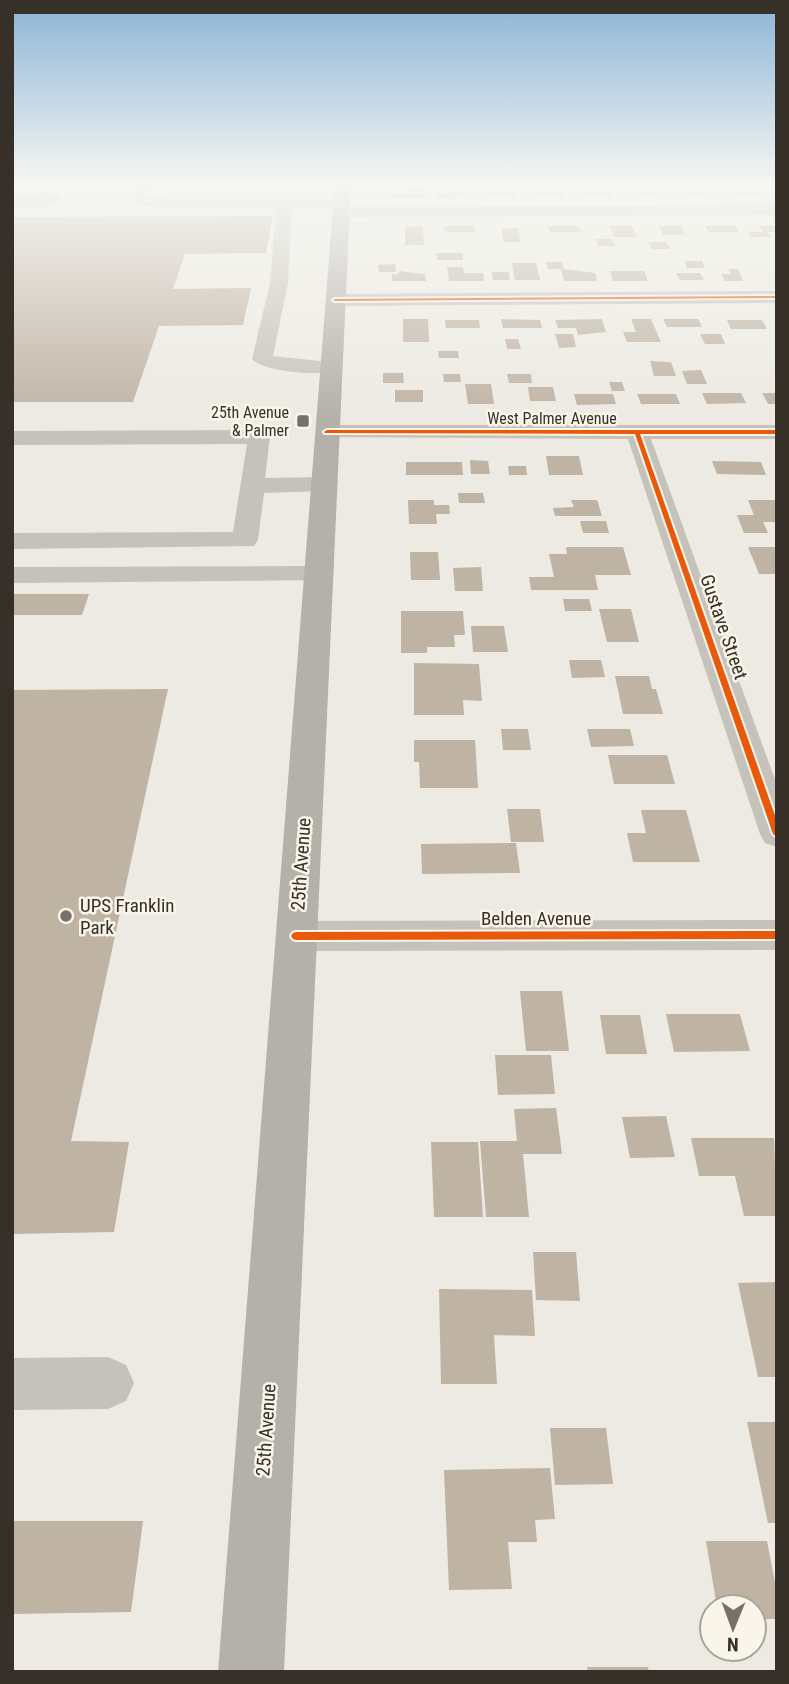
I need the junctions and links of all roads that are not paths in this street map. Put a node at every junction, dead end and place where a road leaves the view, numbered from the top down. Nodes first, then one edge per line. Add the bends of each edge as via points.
1 (280, 261) edge
2 (338, 261) edge
3 (777, 298) edge
4 (335, 300) junction
5 (331, 367) junction
6 (327, 432) junction
7 (638, 432) junction
8 (777, 432) edge
9 (12, 438) edge
10 (324, 484) junction
11 (254, 486) junction
12 (12, 541) edge
13 (318, 574) junction
14 (12, 575) edge
15 (777, 834) edge
16 (777, 934) edge
17 (296, 936) junction
18 (108, 1383) dead end
19 (12, 1384) edge
20 (251, 1672) edge

1 - 5 street via 262,359 274,364
2 - 4 main road, 25th Avenue
3 - 4 street
4 - 5 main road, 25th Avenue
5 - 6 main road, 25th Avenue
6 - 7 street, West Palmer Avenue
6 - 10 main road, 25th Avenue
7 - 8 street, West Palmer Avenue
7 - 15 street, Gustave Street
9 - 11 street via 258,438
10 - 11 street
10 - 13 main road, 25th Avenue
11 - 12 street via 245,540
13 - 14 street
13 - 17 main road, 25th Avenue
16 - 17 street, Belden Avenue
17 - 20 main road, 25th Avenue
18 - 19 street

